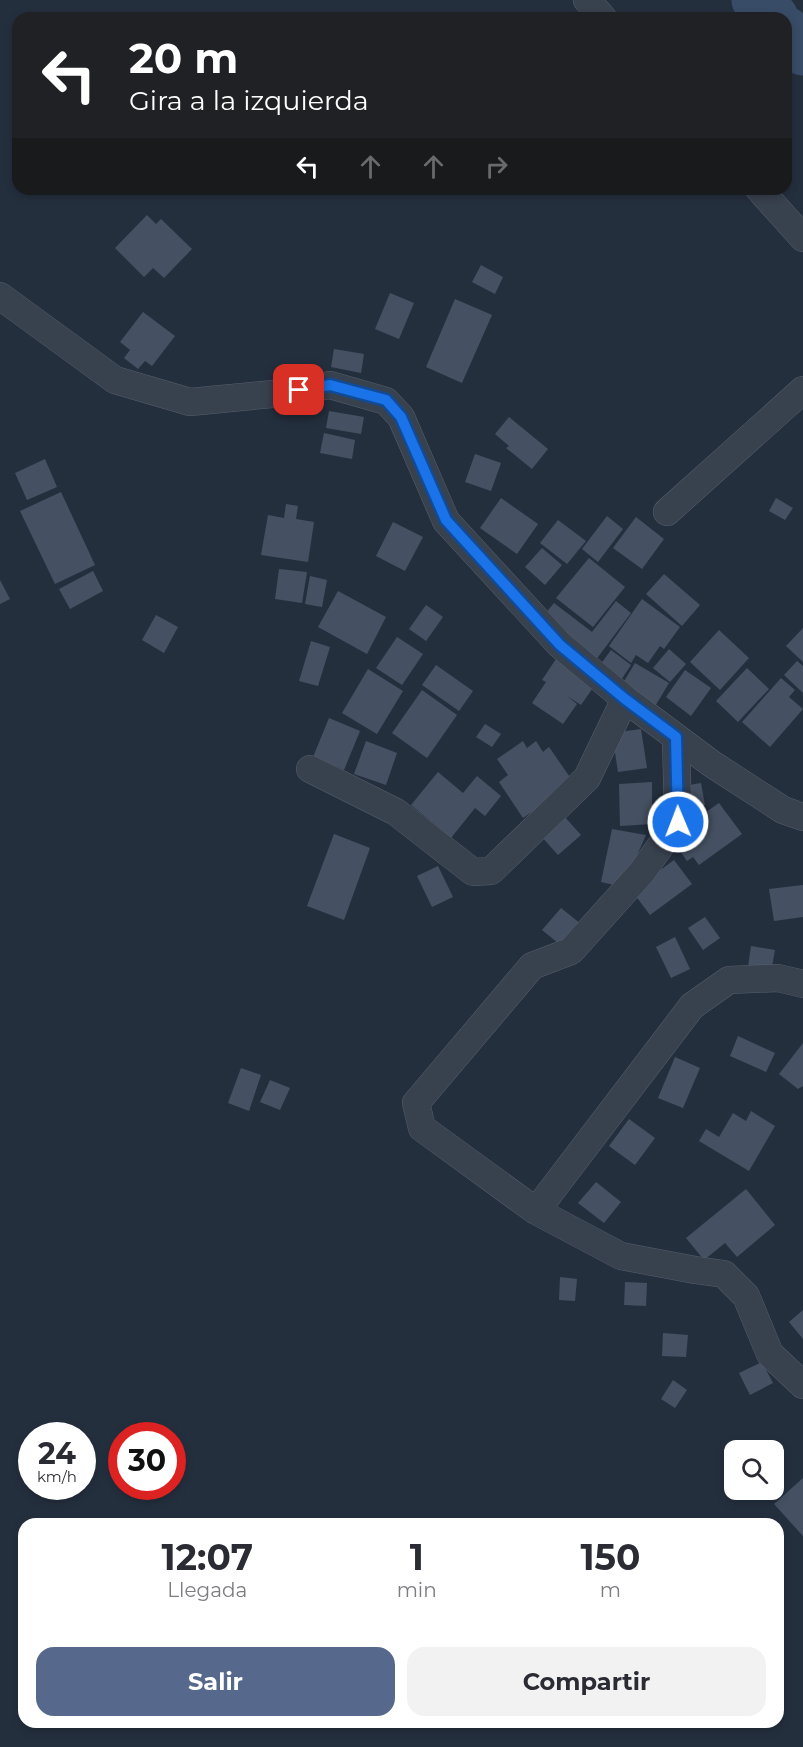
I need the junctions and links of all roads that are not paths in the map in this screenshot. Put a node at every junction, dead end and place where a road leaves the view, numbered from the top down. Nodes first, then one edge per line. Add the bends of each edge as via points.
1 (587, 0) edge
2 (598, 12) edge
3 (764, 195) edge
4 (803, 238) edge
5 (0, 296) edge
6 (803, 390) edge
7 (668, 512) dead end
8 (625, 699) junction
9 (676, 737) junction
10 (310, 769) dead end
11 (803, 817) edge
12 (803, 984) edge
13 (536, 1211) junction
14 (803, 1385) edge

1 - 2 street
3 - 4 street
5 - 8 street via 115,380 190,402 330,385 386,400 401,417 446,520 560,645
6 - 7 street
8 - 9 street
8 - 10 street via 587,778 491,871 473,872 396,812
9 - 11 street via 783,810
9 - 13 street via 678,822 642,872 571,951 532,966 416,1103 423,1128
12 - 13 street via 778,978 729,980 692,1006
13 - 14 street via 621,1256 724,1274 746,1296 770,1354

